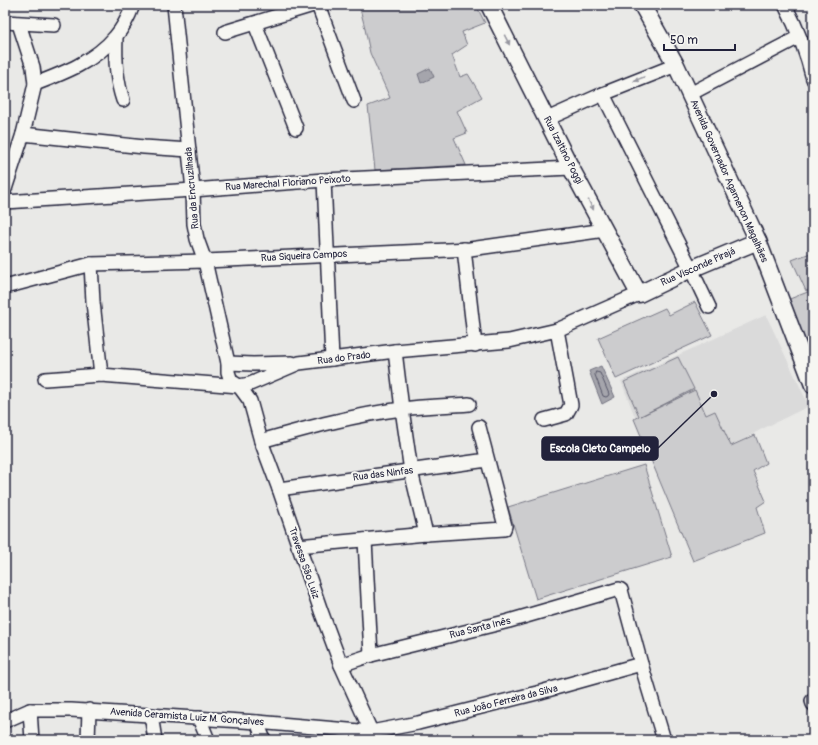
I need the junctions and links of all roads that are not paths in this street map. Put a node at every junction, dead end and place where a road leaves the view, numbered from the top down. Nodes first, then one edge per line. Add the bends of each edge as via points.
1 (134, 5) edge
2 (174, 5) edge
3 (313, 5) edge
4 (318, 5) edge
5 (489, 5) edge
6 (642, 5) edge
7 (785, 5) edge
8 (5, 22) edge
9 (19, 24) junction
10 (255, 24) junction
11 (54, 25) dead end
12 (225, 32) dead end
13 (116, 37) junction
14 (799, 37) junction
15 (676, 64) junction
16 (813, 79) edge
17 (35, 84) junction
18 (603, 94) junction
19 (690, 94) junction
20 (123, 100) dead end
21 (354, 101) dead end
22 (547, 119) junction
23 (296, 128) dead end
24 (23, 134) junction
25 (188, 150) junction
26 (571, 168) junction
27 (324, 180) junction
28 (5, 189) edge
29 (193, 190) junction
30 (5, 202) edge
31 (605, 230) junction
32 (758, 241) junction
33 (464, 249) junction
34 (327, 255) junction
35 (204, 261) junction
36 (91, 264) junction
37 (691, 269) junction
38 (5, 286) edge
39 (639, 294) junction
40 (709, 307) dead end
41 (557, 330) junction
42 (475, 344) junction
43 (395, 351) junction
44 (332, 359) junction
45 (228, 363) junction
46 (299, 363) junction
47 (253, 364) junction
48 (101, 375) junction
49 (45, 379) dead end
50 (245, 385) junction
51 (813, 385) edge
52 (469, 404) dead end
53 (402, 409) junction
54 (544, 420) dead end
55 (479, 427) dead end
56 (261, 441) junction
57 (487, 460) junction
58 (411, 471) junction
59 (279, 489) junction
60 (426, 534) junction
61 (365, 540) junction
62 (298, 546) junction
63 (371, 655) junction
64 (641, 664) junction
65 (341, 665) junction
66 (812, 701) edge
67 (813, 704) edge
68 (30, 710) junction
69 (88, 710) junction
70 (151, 715) junction
71 (199, 718) junction
72 (5, 721) edge
73 (257, 722) junction
74 (315, 728) junction
75 (373, 736) edge
76 (659, 739) edge
77 (32, 740) edge
78 (88, 740) edge
79 (155, 740) edge
80 (208, 740) edge
81 (264, 740) edge
82 (320, 740) edge

1 - 13 street
2 - 25 street, Rua da Encruzilhada
3 - 10 street
4 - 21 street
5 -> 22 main road, Rua Izaltino Poggi
6 - 15 main road, Avenida Governador Agamenon Magalhães
7 - 14 street
8 - 9 street
9 - 11 street
9 - 17 street via 34,67
10 - 12 street
10 - 23 street
13 - 17 street via 76,67
13 - 20 street via 115,56
14 - 16 street
14 - 19 street
15 -> 18 street
15 - 19 main road, Avenida Governador Agamenon Magalhães
17 - 24 street
18 - 22 street
18 - 37 street
19 - 32 main road, Avenida Governador Agamenon Magalhães
22 - 26 main road, Rua Izaltino Poggi
24 - 25 street
24 - 28 street
25 - 29 street, Rua da Encruzilhada
26 - 27 street, Rua Marechal Floriano Peixoto
26 -> 31 main road, Rua Izaltino Poggi
27 - 29 street, Rua Marechal Floriano Peixoto
27 - 34 street
29 - 30 street, Rua Marechal Floriano Peixoto
29 - 35 street, Rua da Encruzilhada via 194,224
31 - 33 street, Rua Siqueira Campos
31 - 39 main road, Rua Izaltino Poggi
32 - 37 main road, Rua Visconde Pirajá
32 - 51 main road, Avenida Governador Agamenon Magalhães
33 - 34 street, Rua Siqueira Campos
33 - 42 street
34 - 35 street, Rua Siqueira Campos
34 - 44 street
35 - 36 street, Rua Siqueira Campos
35 - 45 street, Rua da Encruzilhada
36 - 38 street, Rua Siqueira Campos
36 - 48 street
37 - 39 main road, Rua Visconde Pirajá
37 - 40 street
39 - 41 street, Rua do Prado
41 - 42 street, Rua do Prado via 509,341
41 - 54 street via 571,405 566,414
42 - 43 street, Rua do Prado
43 - 44 street, Rua do Prado
43 - 53 street
44 - 46 street, Rua do Prado
45 - 47 street
45 - 50 street, Rua da Encruzilhada via 231,381
46 - 47 street
46 - 50 street, Rua do Prado
47 - 50 street
48 - 49 street, Rua do Prado
48 - 50 street, Rua do Prado
50 - 56 street, Travessa São Luiz
52 - 53 street
53 - 56 street via 318,424
53 - 58 street
55 - 57 street
56 - 59 street, Travessa São Luiz
57 - 58 street, Rua das Ninfas
57 - 60 street via 504,529
58 - 59 street, Rua das Ninfas
58 - 60 street
59 - 62 street, Travessa São Luiz
60 - 61 street
61 - 62 street
61 - 63 street
62 - 65 street, Travessa São Luiz
63 - 64 street, Rua Santa Inês via 619,589
63 - 65 street, Rua Santa Inês
64 - 75 street, Rua João Ferreira da Silva
64 - 76 street
65 - 75 street, Travessa São Luiz
66 - 67 street
68 - 69 street, Avenida Ceramista Luiz M. Gonçalves
68 - 72 street, Avenida Ceramista Luiz M. Gonçalves
68 - 77 street
69 - 70 street, Avenida Ceramista Luiz M. Gonçalves
69 - 78 street
70 - 71 street, Avenida Ceramista Luiz M. Gonçalves
70 - 79 street
71 - 73 street, Avenida Ceramista Luiz M. Gonçalves
71 - 80 street
73 - 74 street, Avenida Ceramista Luiz M. Gonçalves
73 - 81 street
74 - 75 street, Avenida Ceramista Luiz M. Gonçalves
74 - 82 street

